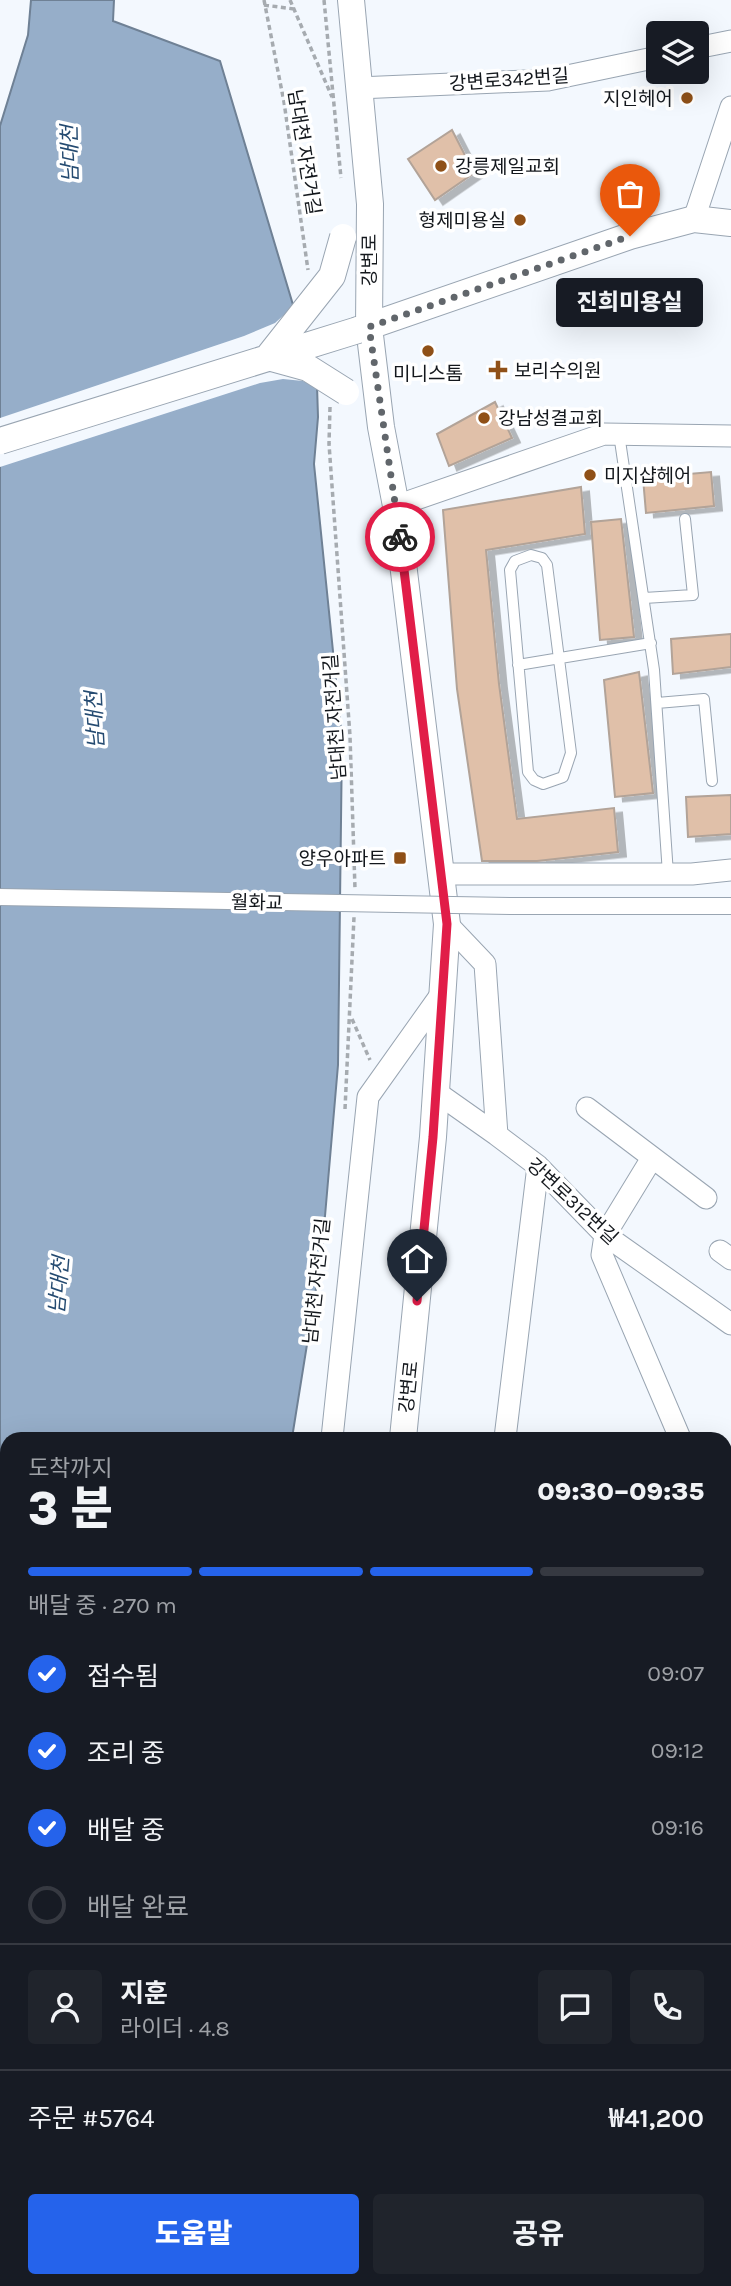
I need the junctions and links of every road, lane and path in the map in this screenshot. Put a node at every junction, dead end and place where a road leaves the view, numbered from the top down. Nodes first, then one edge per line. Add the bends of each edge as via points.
1 (290, 0) edge
2 (324, 0) edge
3 (351, 0) edge
4 (264, 2) edge
5 (294, 9) junction
6 (731, 41) edge
7 (709, 45) edge
8 (646, 60) edge
9 (358, 88) junction
10 (334, 102) junction
11 (731, 107) edge
12 (341, 178) dead end
13 (369, 204) junction
14 (694, 219) junction
15 (731, 223) edge
16 (311, 280) dead end
17 (363, 329) junction
18 (268, 356) junction
19 (338, 397) junction
20 (381, 427) junction
21 (619, 434) junction
22 (731, 436) edge
23 (0, 441) edge
24 (396, 506) junction
25 (685, 519) dead end
26 (644, 598) junction
27 (650, 643) junction
28 (559, 658) junction
29 (518, 665) junction
30 (656, 703) junction
31 (712, 781) dead end
32 (731, 870) edge
33 (441, 874) junction
34 (668, 874) junction
35 (0, 897) edge
36 (355, 897) dead end
37 (731, 906) edge
38 (354, 910) dead end
39 (447, 924) junction
40 (442, 993) junction
41 (351, 1017) junction
42 (380, 1082) junction
43 (436, 1092) junction
44 (587, 1108) dead end
45 (345, 1112) dead end
46 (497, 1135) junction
47 (652, 1158) junction
48 (538, 1166) junction
49 (706, 1198) dead end
50 (606, 1235) junction
51 (731, 1324) edge
52 (333, 1432) edge
53 (404, 1432) edge
54 (506, 1432) edge
55 (677, 1432) edge

1 - 5 path
2 - 10 path
3 - 9 street, 강변로
4 - 5 path
4 - 16 path, 남대천 자전거길
5 - 10 path
6 - 7 street
8 - 9 street, 강변로342번길 via 548,80
9 - 13 street, 강변로
10 - 12 path
11 - 14 street
13 - 17 street, 강변로
13 - 18 street, bridge via 343,237 332,276
14 - 15 street
14 - 17 street via 630,236
17 - 18 street, bridge
17 - 20 street, 강변로
18 - 19 street, bridge via 308,368
18 - 23 street, bridge
19 - 20 street
19 - 36 path, 남대천 자전거길 via 329,444 351,749
20 - 24 street, 강변로
21 - 22 street
21 - 24 street via 604,433
21 - 26 lane
24 - 33 street, 강변로
25 - 26 lane via 693,595
26 - 27 lane
27 - 28 lane
27 - 30 lane
28 - 29 lane
28 - 29 lane via 547,565 542,558 522,556 510,570
28 - 29 lane via 570,753 563,777 543,784 528,772
30 - 31 lane via 704,699
30 - 34 lane
32 - 34 street
33 - 34 street
33 - 39 street, 강변로
35 - 37 street, 월화교, bridge
38 - 41 path
39 - 40 street, 강변로
39 - 46 street via 485,964
40 - 42 street
40 - 43 street, 강변로
41 - 42 path
41 - 45 path
42 - 52 street via 368,1097
43 - 46 street, 강변로312번길
43 - 53 street, 강변로
44 - 47 street
46 - 48 street, 강변로312번길
47 - 49 street
47 - 50 street
48 - 50 street, 강변로312번길
48 - 54 street
50 - 51 street, 강변로312번길
50 - 55 street via 602,1248 605,1262

